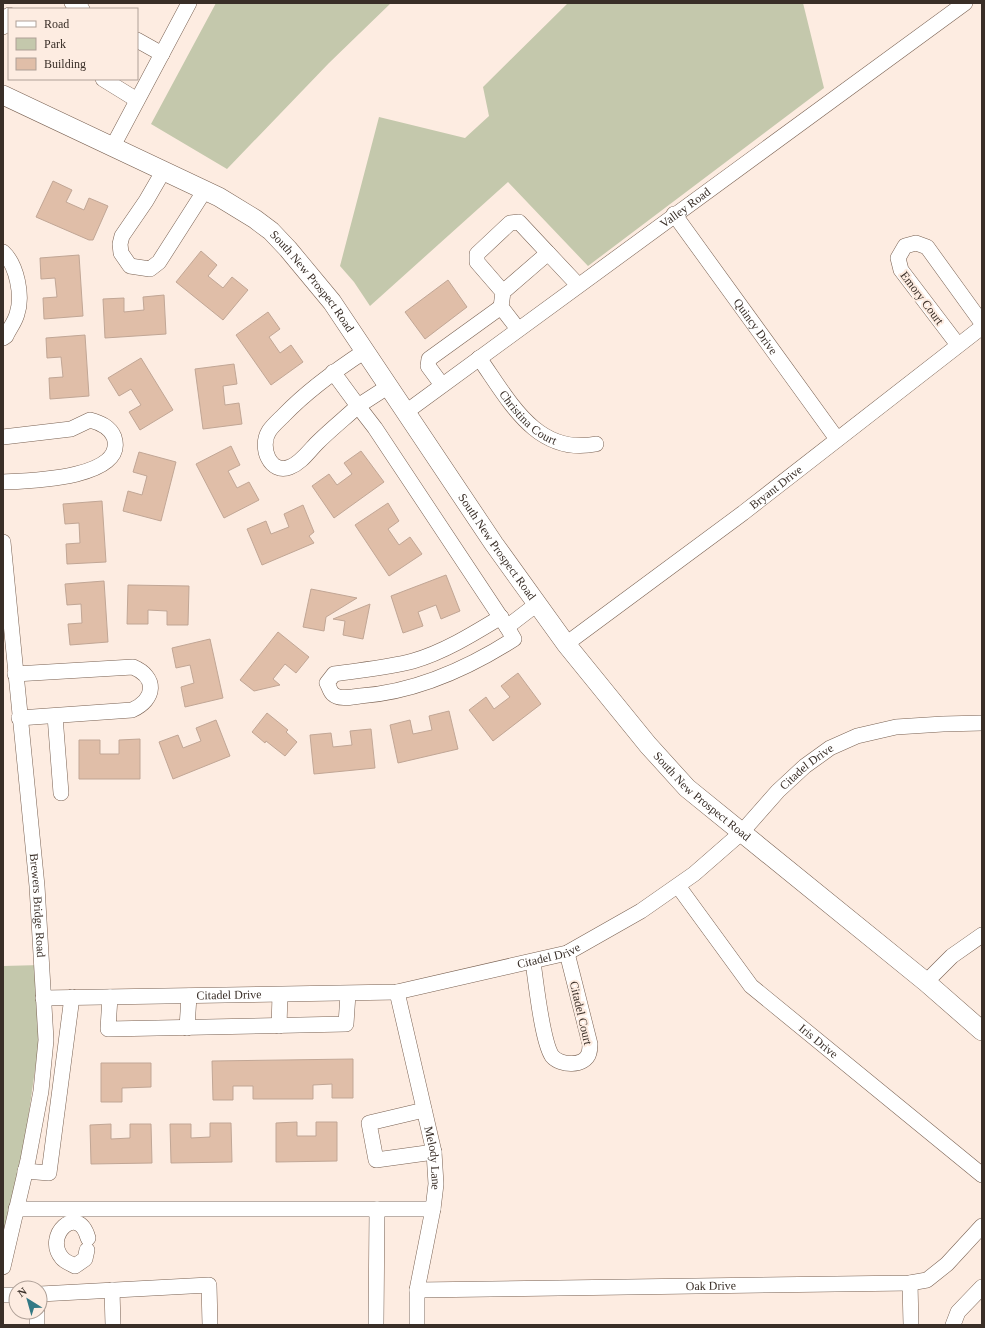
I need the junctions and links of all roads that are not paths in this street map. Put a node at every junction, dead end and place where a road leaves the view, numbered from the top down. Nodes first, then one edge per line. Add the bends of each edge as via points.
1 (189, 3) edge
2 (965, 3) edge
3 (8, 17) edge
4 (3, 27) edge
5 (138, 41) edge
6 (162, 54) junction
7 (105, 80) edge
8 (3, 95) edge
9 (137, 100) junction
10 (113, 146) junction
11 (164, 170) junction
12 (205, 190) junction
13 (674, 214) junction
14 (3, 252) edge
15 (548, 253) junction
16 (578, 285) junction
17 (502, 299) junction
18 (982, 323) edge
19 (982, 327) edge
20 (518, 329) junction
21 (3, 338) edge
22 (958, 345) junction
23 (365, 351) junction
24 (478, 358) junction
25 (333, 372) junction
26 (442, 385) junction
27 (389, 386) junction
28 (358, 406) junction
29 (406, 412) junction
30 (3, 436) edge
31 (837, 439) junction
32 (596, 444) dead end
33 (3, 482) edge
34 (3, 542) edge
35 (537, 604) junction
36 (504, 622) junction
37 (566, 644) junction
38 (15, 674) junction
39 (55, 716) junction
40 (19, 718) junction
41 (982, 724) edge
42 (61, 793) dead end
43 (741, 833) junction
44 (678, 886) junction
45 (982, 935) edge
46 (567, 953) junction
47 (533, 962) junction
48 (926, 982) junction
49 (397, 992) junction
50 (348, 994) junction
51 (280, 995) junction
52 (189, 996) junction
53 (72, 997) junction
54 (110, 997) junction
55 (43, 998) junction
56 (279, 1026) junction
57 (187, 1028) junction
58 (982, 1030) edge
59 (424, 1110) junction
60 (434, 1152) junction
61 (25, 1171) junction
62 (982, 1175) edge
63 (377, 1208) junction
64 (16, 1209) junction
65 (433, 1209) junction
66 (982, 1226) edge
67 (3, 1266) edge
68 (75, 1266) junction
69 (910, 1283) junction
70 (982, 1287) edge
71 (112, 1290) junction
72 (417, 1290) junction
73 (74, 1292) junction
74 (48, 1294) edge
75 (113, 1325) edge
76 (210, 1325) edge
77 (376, 1325) edge
78 (418, 1325) edge
79 (911, 1325) edge
80 (953, 1325) edge

1 - 6 street
2 - 13 street, Valley Road
3 - 4 street
5 - 6 street
6 - 9 street
7 - 9 street
8 - 10 main road, South New Prospect Road
9 - 10 street
10 - 11 main road, South New Prospect Road
11 - 12 main road, South New Prospect Road
11 - 12 street via 122,236 121,253 130,266 150,269 159,262
12 - 23 main road, South New Prospect Road via 255,219 288,249 332,302
13 - 16 street, Valley Road
13 - 31 street, Quincy Drive
14 - 21 street via 10,259 18,284 17,314
15 - 16 street
15 - 17 street
15 - 17 street via 519,222 510,223 477,254 477,262
16 - 20 street, Valley Road
17 - 20 street
17 - 26 street via 430,359 428,366
18 - 22 street, Emory Court via 927,247 916,243 905,246 898,258 900,270
19 - 22 street, Bryant Drive
20 - 24 street, Valley Road
22 - 31 street, Bryant Drive
23 - 25 street
23 - 27 main road, South New Prospect Road
24 - 26 street, Valley Road
24 - 32 street, Christina Court via 518,412 536,431 564,445 583,447
25 - 28 street
25 - 28 street via 299,400 269,430 264,450 268,458 281,468 297,464
26 - 29 street, Valley Road
27 - 28 street
27 - 29 main road, South New Prospect Road
28 - 36 street
29 - 35 main road, South New Prospect Road
30 - 33 street via 71,429 90,420 109,428 115,441 115,449 107,462 93,469 44,481
31 - 37 street, Bryant Drive via 743,514
34 - 38 street, Brewers Bridge Road
35 - 36 street
35 - 37 main road, South New Prospect Road
36 - 36 street via 514,639 492,654 432,681 374,695 340,697 332,694 327,683 334,674 387,667 414,660
37 - 43 main road, South New Prospect Road via 687,788
38 - 39 street via 133,667 147,676 151,686 147,699 132,710
38 - 40 street, Brewers Bridge Road
39 - 40 street
39 - 42 street
40 - 55 street, Brewers Bridge Road via 37,886
41 - 43 street, Citadel Drive via 896,727 857,736 830,748 805,766 778,791
43 - 44 street, Citadel Drive
43 - 48 main road, South New Prospect Road
44 - 46 street, Citadel Drive
44 - 62 street, Iris Drive via 751,986
45 - 48 street via 952,956
46 - 47 street, Citadel Drive
46 - 47 street, Citadel Court via 590,1044 587,1057 574,1064 565,1064 555,1059 546,1042
47 - 49 street, Citadel Drive
48 - 58 main road, South New Prospect Road
49 - 50 street, Citadel Drive
49 - 59 street, Melody Lane
50 - 51 street, Citadel Drive
50 - 56 street via 346,1024
51 - 52 street, Citadel Drive
51 - 56 street
52 - 54 street, Citadel Drive
52 - 57 street
53 - 54 street, Citadel Drive
53 - 55 street, Citadel Drive
53 - 61 street via 49,1172
54 - 57 street via 108,1029
55 - 61 street, Brewers Bridge Road via 46,1040 41,1091
56 - 57 street
59 - 60 street, Melody Lane
59 - 60 street via 369,1123 376,1160
60 - 65 street, Melody Lane via 436,1184
61 - 64 street, Brewers Bridge Road
63 - 64 street
63 - 65 street
63 - 77 street
64 - 67 street, Brewers Bridge Road
65 - 72 street, Melody Lane
66 - 69 street, Oak Drive via 947,1264 927,1280
68 - 68 street via 85,1259 87,1244 85,1230 80,1224 71,1222 62,1226 57,1236 56,1248 62,1258
68 - 73 street
69 - 72 street, Oak Drive
69 - 79 street
70 - 80 street via 958,1312
71 - 73 street
71 - 75 street
71 - 76 street via 209,1285
72 - 78 street, Melody Lane
73 - 74 street

